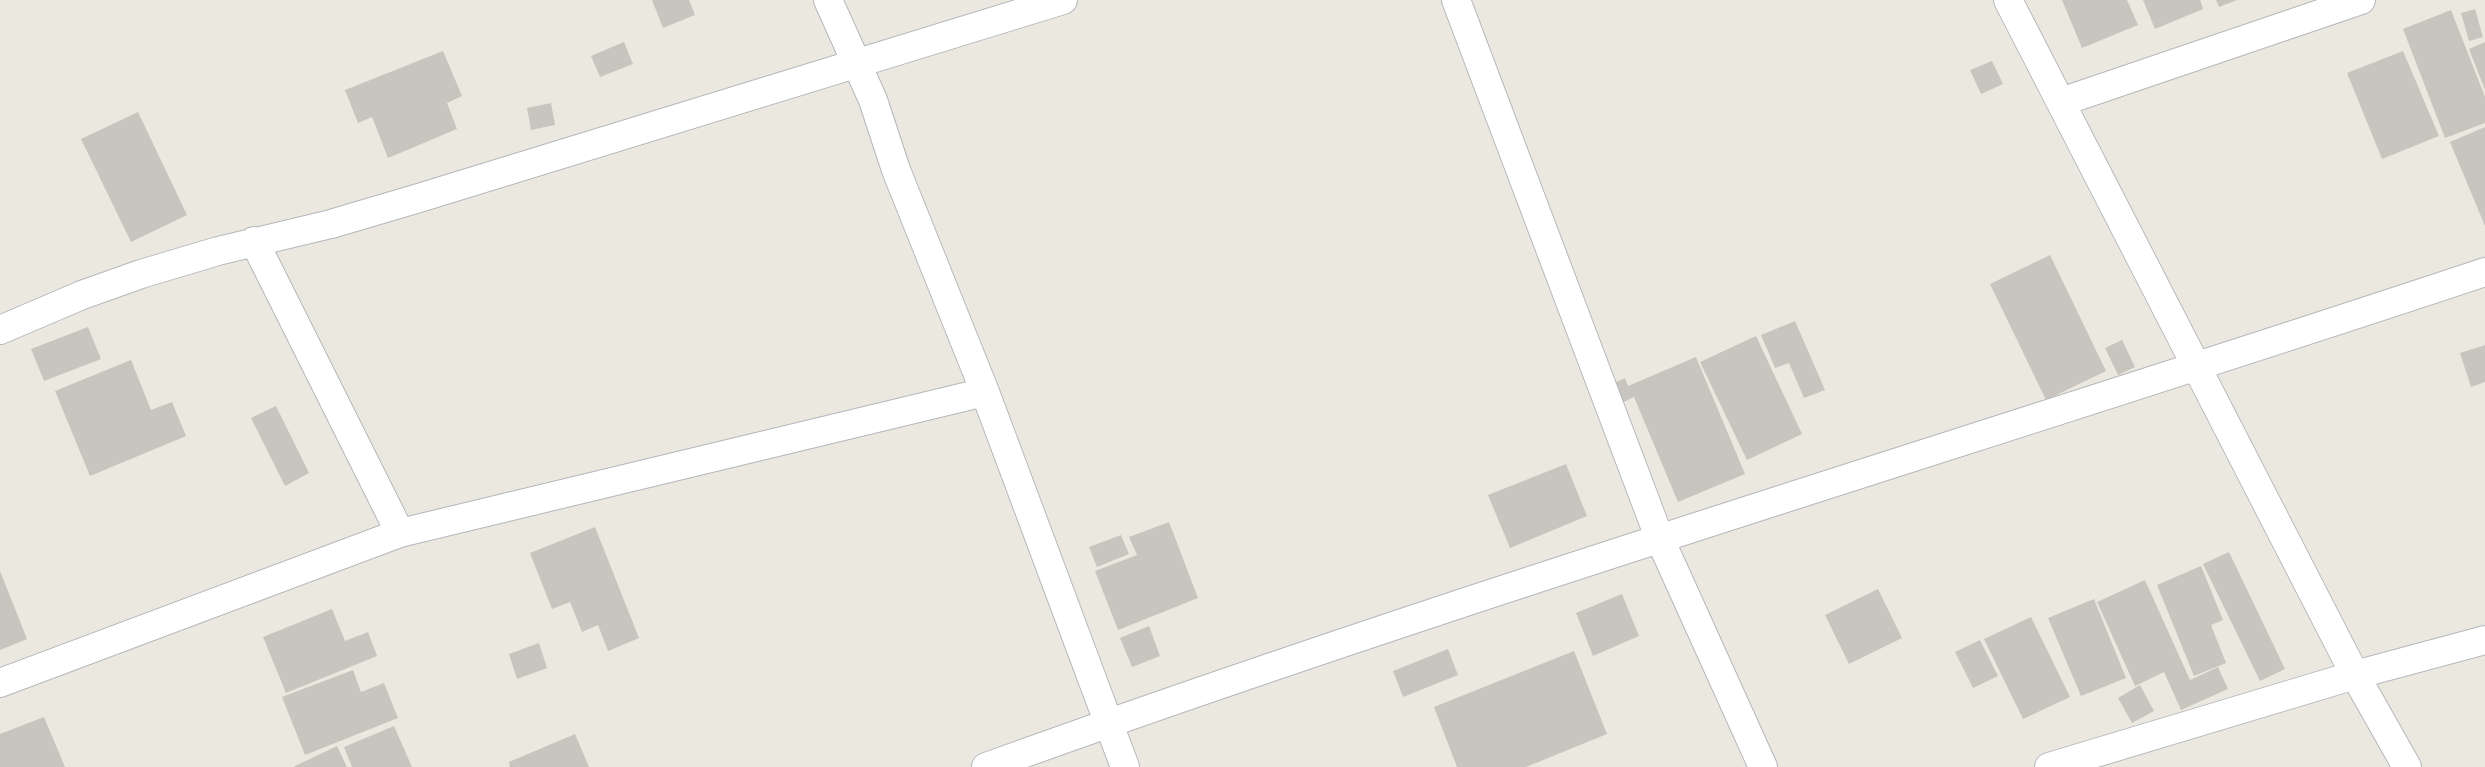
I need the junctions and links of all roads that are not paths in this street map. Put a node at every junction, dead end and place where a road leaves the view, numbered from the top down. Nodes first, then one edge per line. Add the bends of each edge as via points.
1 (828, 0) edge
2 (1063, 0) edge
3 (1456, 0) edge
4 (2008, 0) edge
5 (2361, 0) edge
6 (856, 64) junction
7 (2061, 102) junction
8 (254, 241) junction
9 (2485, 272) edge
10 (0, 330) edge
11 (2198, 367) junction
12 (985, 392) junction
13 (400, 533) junction
14 (1659, 537) junction
15 (2485, 640) edge
16 (2355, 675) junction
17 (0, 683) edge
18 (1109, 722) junction
19 (986, 767) edge
20 (1125, 767) edge
21 (1763, 767) edge
22 (2049, 767) edge
23 (2407, 767) edge

1 - 6 street
2 - 6 street
3 - 14 street
4 - 7 street
5 - 7 street
6 - 8 street via 357,216
6 - 12 street via 873,100 896,170
7 - 11 street
8 - 10 street via 141,274
8 - 13 street
9 - 11 street
11 - 14 street
11 - 16 street
12 - 13 street
12 - 18 street
13 - 17 street
14 - 18 street
14 - 21 street
15 - 16 street
16 - 22 street
16 - 23 street
18 - 19 street
18 - 20 street

